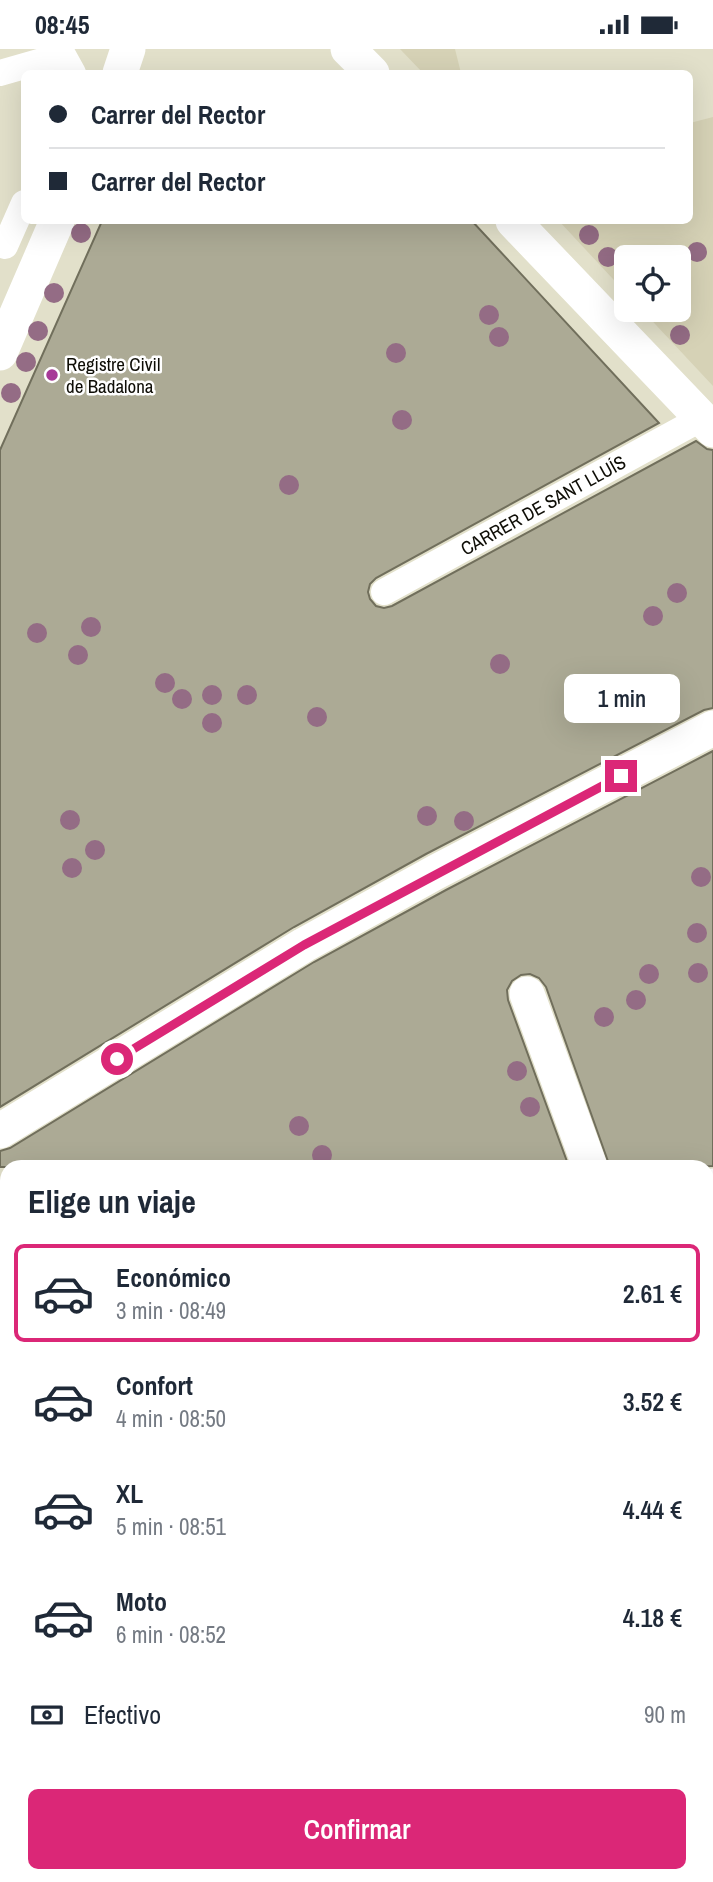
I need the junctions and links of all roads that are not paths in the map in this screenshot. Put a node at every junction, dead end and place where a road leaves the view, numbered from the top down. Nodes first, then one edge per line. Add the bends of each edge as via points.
1 (128, 49) edge
2 (348, 49) edge
3 (72, 70) edge
4 (121, 70) edge
5 (369, 70) edge
6 (0, 73) edge
7 (21, 210) edge
8 (56, 224) edge
9 (516, 224) edge
10 (0, 240) edge
11 (0, 353) edge
12 (707, 424) edge
13 (384, 592) dead end
14 (713, 728) edge
15 (527, 994) dead end
16 (0, 1131) edge
17 (587, 1160) edge

1 - 4 street
2 - 5 street
3 - 6 street via 63,55
7 - 10 street via 5,246
8 - 11 street
9 - 12 street
12 - 13 street, CARRER DE SANT LLUÍS
14 - 16 street via 304,945
15 - 17 street

